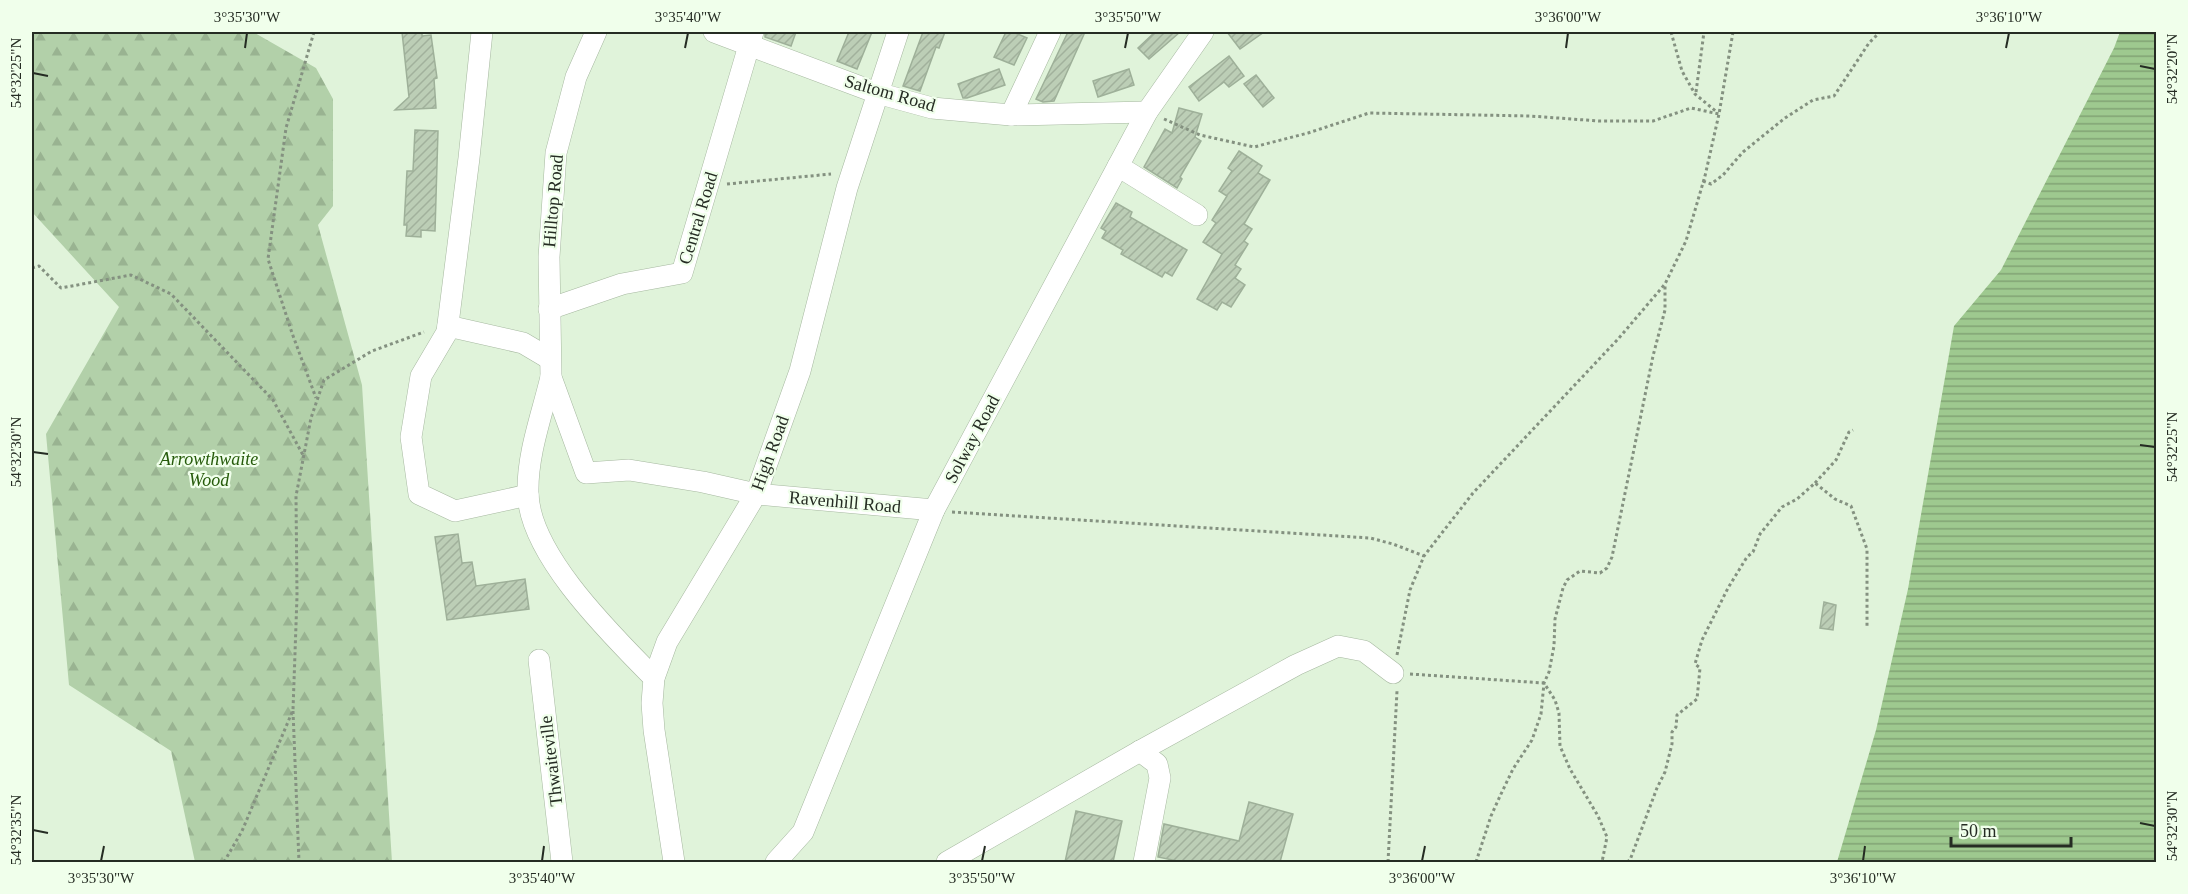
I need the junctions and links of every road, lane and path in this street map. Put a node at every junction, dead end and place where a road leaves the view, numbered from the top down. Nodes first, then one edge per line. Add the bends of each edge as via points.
1 (314, 32) edge
2 (482, 32) edge
3 (596, 32) edge
4 (714, 32) edge
5 (898, 32) edge
6 (1050, 32) edge
7 (1203, 32) edge
8 (1671, 32) edge
9 (1704, 32) edge
10 (1733, 32) edge
11 (1880, 32) edge
12 (751, 38) edge
13 (877, 93) junction
14 (1695, 94) junction
15 (1147, 112) junction
16 (1719, 114) junction
17 (1011, 115) junction
18 (1118, 166) junction
19 (831, 174) dead end
20 (1703, 181) junction
21 (722, 184) dead end
22 (1197, 216) dead end
23 (32, 268) edge
24 (1665, 284) junction
25 (549, 309) junction
26 (448, 325) junction
27 (551, 368) junction
28 (317, 400) junction
29 (1853, 430) dead end
30 (303, 456) junction
31 (586, 472) joint
32 (1815, 483) junction
33 (528, 495) junction
34 (756, 495) junction
35 (934, 510) junction
36 (1424, 556) junction
37 (1868, 627) dead end
38 (539, 660) dead end
39 (1393, 673) junction
40 (654, 678) junction
41 (1544, 683) junction
42 (293, 702) junction
43 (1140, 751) junction
44 (224, 862) edge
45 (299, 862) edge
46 (562, 862) edge
47 (674, 862) edge
48 (776, 862) edge
49 (948, 862) edge
50 (1144, 862) edge
51 (1388, 862) edge
52 (1476, 862) edge
53 (1602, 862) edge
54 (1627, 862) edge

1 - 28 path via 286,129 268,259
2 - 26 street
3 - 25 street, Hilltop Road via 576,77 556,153
4 - 12 street, Saltom Road
5 - 13 street, High Road
6 - 17 street
7 - 15 street, Solway Road
8 - 14 path via 1682,71
9 - 14 path
10 - 16 path
11 - 20 path via 1834,96 1813,100 1785,118 1743,152 1723,175 1711,184
12 - 13 street, Saltom Road
12 - 25 street, Central Road via 682,273 622,284
13 - 17 street, Saltom Road via 932,108
13 - 34 street, High Road via 847,188 800,371
14 - 16 path
15 - 16 path via 1200,135 1254,147 1369,114 1653,121 1691,108
15 - 17 street, Saltom Road
15 - 18 street, Solway Road
16 - 20 path
18 - 22 street
18 - 35 street, Solway Road
19 - 21 path
20 - 24 path via 1686,241
23 - 30 path via 39,266 61,288 130,275 171,294 273,400
24 - 36 path via 1473,493
24 - 41 path via 1665,310 1612,557 1600,573 1580,571 1567,579 1555,619 1554,646
25 - 27 street, Hilltop Road
26 - 27 street via 523,343
26 - 28 path via 372,351 324,380
26 - 33 street via 419,386 411,437 419,494 454,511
27 - 31 street, Hilltop Road
27 - 33 street, Hilltop Road via 529,468
28 - 30 path
29 - 32 path via 1836,460
30 - 42 path via 296,496
31 - 34 street, Ravenhill Road via 629,470
32 - 37 path via 1851,506 1867,549
32 - 54 path via 1777,513 1728,588 1695,664 1700,668 1697,699 1677,715 1665,772
33 - 40 street, Hilltop Road via 539,536 564,578
34 - 35 street, Ravenhill Road
34 - 40 street, High Road via 667,642
35 - 36 path via 1370,538
35 - 48 street, Solway Road via 802,832
36 - 39 path via 1410,590
38 - 46 street, Thwaiteville
39 - 41 path
39 - 43 street via 1364,651 1338,646
39 - 51 path via 1397,703
40 - 47 street, High Road via 654,730
41 - 52 path via 1541,714 1532,740 1498,801
41 - 53 path via 1559,713 1560,746 1607,837
42 - 44 path via 242,831
42 - 45 path
43 - 49 street
43 - 50 street via 1157,764 1160,778

